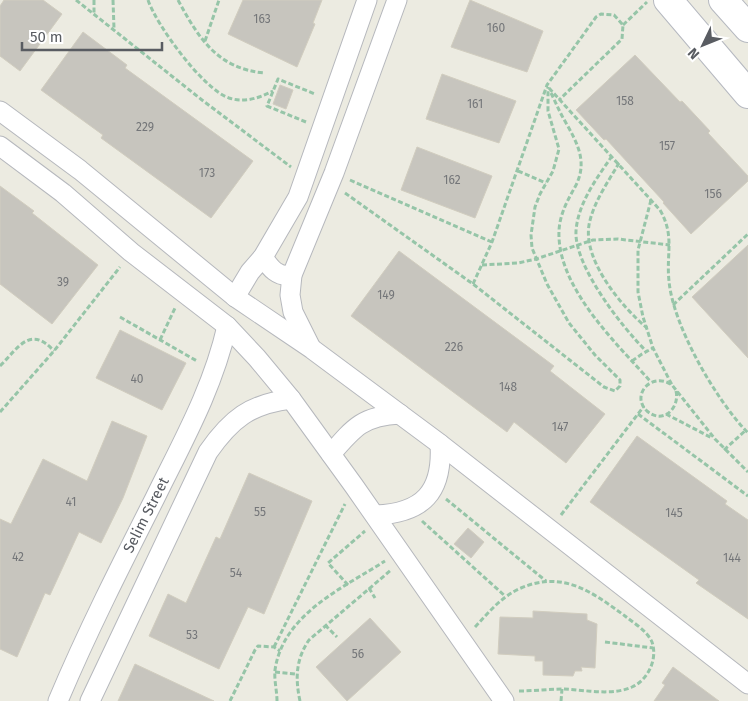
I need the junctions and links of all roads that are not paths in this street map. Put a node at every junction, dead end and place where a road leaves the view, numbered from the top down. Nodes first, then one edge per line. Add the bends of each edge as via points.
1 (367, 0) edge
2 (397, 0) edge
3 (668, 0) edge
4 (723, 0) edge
5 (748, 28) edge
6 (748, 94) edge
7 (0, 111) edge
8 (0, 146) edge
9 (263, 257) junction
10 (292, 275) junction
11 (235, 297) junction
12 (227, 326) junction
13 (312, 350) junction
14 (291, 399) junction
15 (400, 414) junction
16 (440, 444) junction
17 (331, 454) junction
18 (377, 517) junction
19 (113, 581) junction
20 (140, 594) junction
21 (69, 675) junction
22 (748, 684) edge
23 (93, 695) edge
24 (501, 697) edge
25 (58, 701) edge

1 - 9 street via 306,177 290,213
2 - 10 street
3 - 6 street
4 - 5 street
7 - 11 street via 80,170
8 - 12 street
9 - 10 street via 278,274
9 - 11 street
10 - 13 street via 290,295 293,312
11 - 13 street
12 - 14 street
12 - 19 street, Selim Street via 204,399
13 - 15 street
14 - 17 street
14 - 20 street, Selim Street via 274,401 244,413 220,436 208,452
15 - 16 street
15 - 17 street via 377,417 357,426
16 - 18 street via 441,463 436,481 420,504 410,510
16 - 22 street
17 - 18 street
18 - 24 street
19 - 20 street
19 - 21 street, Selim Street
20 - 23 street, Selim Street
21 - 23 street
21 - 25 street, Selim Street

